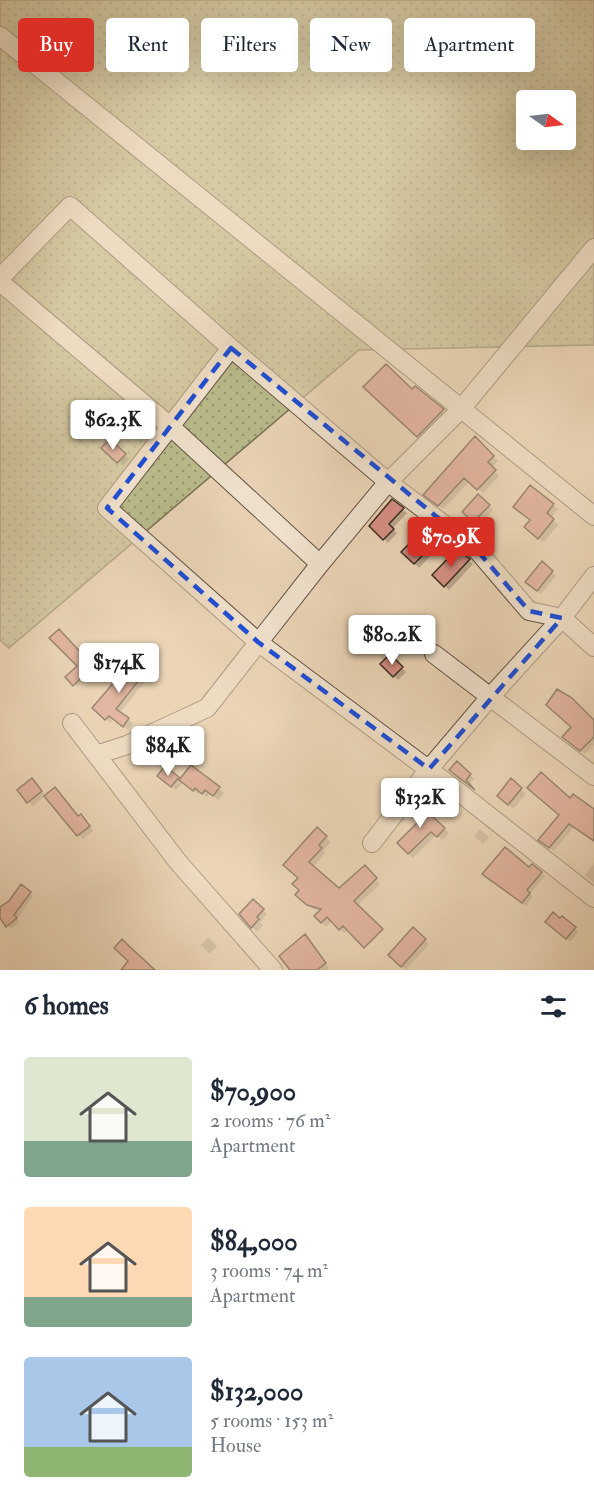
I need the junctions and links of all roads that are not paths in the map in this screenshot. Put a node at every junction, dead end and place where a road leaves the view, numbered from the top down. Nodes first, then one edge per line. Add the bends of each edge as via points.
1 (0, 36) edge
2 (594, 248) edge
3 (0, 280) edge
4 (231, 348) junction
5 (461, 409) junction
6 (170, 426) junction
7 (388, 482) junction
8 (594, 516) edge
9 (320, 564) junction
10 (594, 576) edge
11 (562, 618) junction
12 (258, 642) junction
13 (594, 647) edge
14 (434, 654) dead end
15 (490, 697) junction
16 (72, 723) dead end
17 (96, 755) junction
18 (429, 769) junction
19 (594, 776) edge
20 (372, 843) dead end
21 (594, 898) edge
22 (273, 970) edge

1 - 5 street
2 - 5 street
3 - 4 street via 70,206
3 - 6 street
4 - 6 street
4 - 7 street
5 - 7 street
5 - 8 street
6 - 9 street
6 - 12 street via 107,508
7 - 9 street
7 - 11 street via 476,549 529,611
9 - 12 street
10 - 11 street
11 - 13 street
11 - 15 street
12 - 17 street via 207,708
12 - 18 street
14 - 15 street
15 - 18 street
15 - 19 street
16 - 17 street
17 - 22 street via 178,862
18 - 20 street
18 - 21 street

